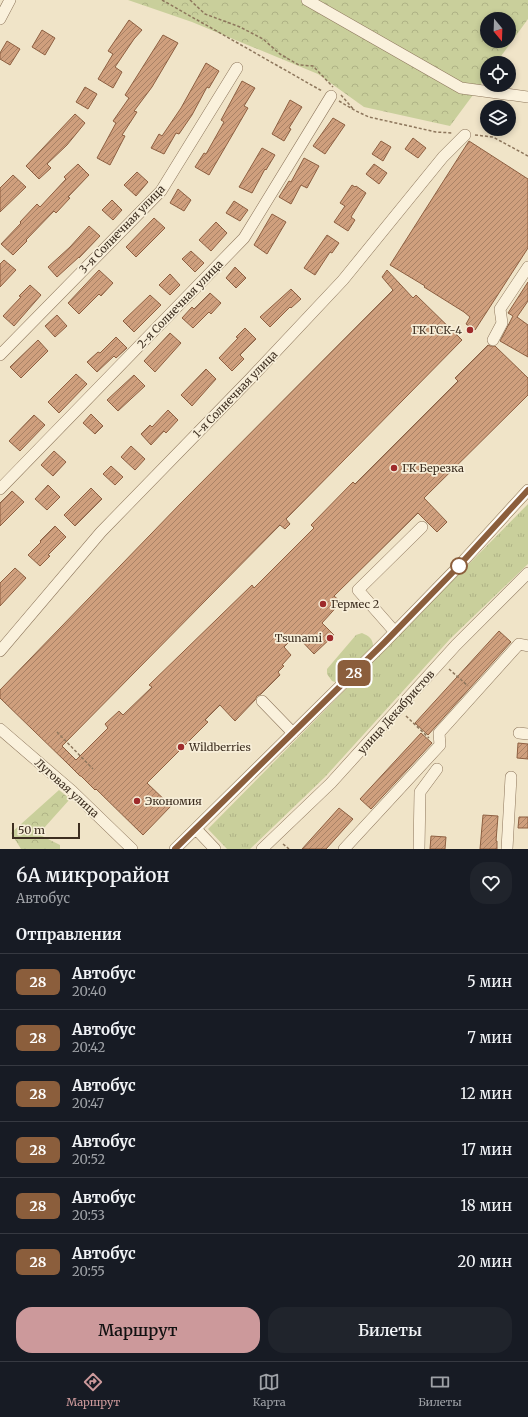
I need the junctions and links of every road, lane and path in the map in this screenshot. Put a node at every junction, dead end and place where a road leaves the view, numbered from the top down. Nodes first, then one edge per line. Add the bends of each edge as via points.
1 (10, 0) edge
2 (162, 0) edge
3 (190, 0) edge
4 (307, 0) edge
5 (0, 19) edge
6 (237, 68) dead end
7 (336, 94) junction
8 (528, 97) edge
9 (356, 112) junction
10 (465, 134) junction
11 (528, 156) edge
12 (528, 267) edge
13 (492, 340) dead end
14 (0, 355) edge
15 (0, 489) edge
16 (528, 490) edge
17 (422, 527) dead end
18 (528, 573) edge
19 (395, 632) junction
20 (528, 646) edge
21 (0, 651) edge
22 (448, 669) dead end
23 (476, 693) junction
24 (262, 701) dead end
25 (405, 716) dead end
26 (0, 729) edge
27 (57, 732) dead end
28 (293, 733) junction
29 (438, 746) junction
30 (93, 769) dead end
31 (437, 769) dead end
32 (511, 777) dead end
33 (196, 829) junction
34 (283, 844) dead end
35 (132, 849) edge
36 (175, 849) edge
37 (216, 849) edge
38 (262, 849) edge
39 (288, 849) edge
40 (344, 849) edge
41 (419, 849) edge
42 (508, 849) edge

1 - 5 street
2 - 7 path
3 - 7 path via 205,14 263,39 280,54 299,65 313,66
4 - 8 street via 460,88
6 - 14 street, 3-я Солнечная улица via 161,191
7 - 9 path
7 - 9 path
7 - 15 street, 2-я Солнечная улица via 244,238
9 - 10 path via 436,132
10 - 11 path via 493,137
10 - 21 street, 1-я Солнечная улица via 442,157 343,280 101,532
12 - 13 street via 500,309 502,323
16 - 19 street
17 - 19 street via 358,590
18 - 38 street, улица Декабристов via 456,645 331,783
19 - 28 street
20 - 23 street via 519,644
22 - 23 path
23 - 29 street via 439,733
24 - 28 street
25 - 29 path
26 - 35 street, Луговая улица via 72,791
27 - 30 path
28 - 33 street
29 - 40 street
31 - 41 street via 420,792
32 - 42 street
33 - 36 street
33 - 37 street
34 - 39 path

